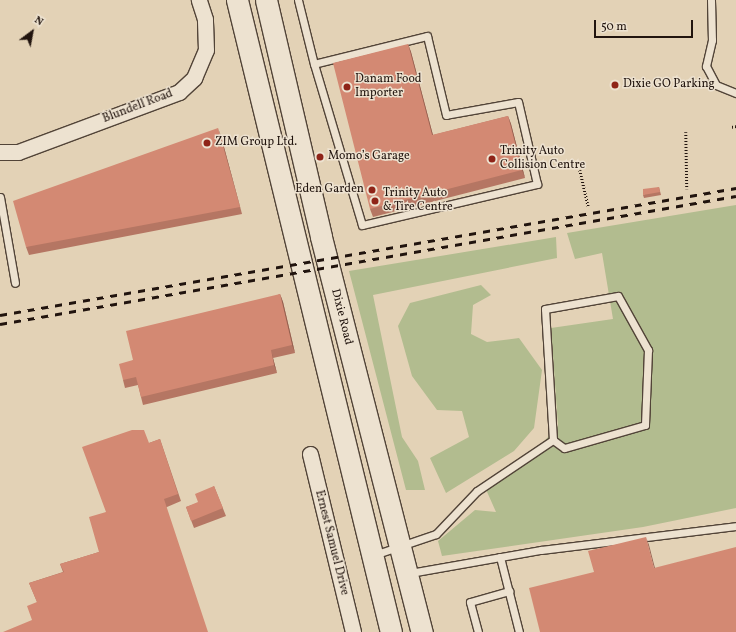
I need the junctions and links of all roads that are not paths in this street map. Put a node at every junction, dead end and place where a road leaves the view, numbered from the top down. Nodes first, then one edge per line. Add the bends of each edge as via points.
1 (199, 0) edge
2 (237, 0) edge
3 (266, 0) edge
4 (298, 0) edge
5 (711, 0) edge
6 (314, 64) junction
7 (736, 92) edge
8 (0, 152) edge
9 (0, 197) edge
10 (14, 284) dead end
11 (553, 440) junction
12 (310, 454) dead end
13 (736, 526) edge
14 (401, 548) junction
15 (372, 556) junction
16 (500, 557) junction
17 (408, 573) junction
18 (378, 579) junction
19 (509, 591) junction
20 (353, 632) edge
21 (391, 632) edge
22 (422, 632) edge
23 (478, 632) edge
24 (519, 632) edge

1 - 8 street, Blundell Road via 205,19 206,50 194,78 179,92 18,152
2 - 15 main road, Dixie Road
3 - 14 main road, Dixie Road via 321,237
4 - 6 lane
5 - 7 lane via 712,40 706,66 716,85
6 - 6 lane via 426,36 446,115 518,102 537,184 362,225
9 - 10 lane
11 - 11 lane via 545,309 618,296 648,350 645,425 564,448
11 - 14 lane via 477,491 436,534
12 - 20 street, Ernest Samuel Drive
13 - 16 lane
14 - 15 lane
14 - 17 main road, Dixie Road
15 - 18 main road, Dixie Road
16 - 17 lane
16 - 19 lane
17 - 18 main road
17 - 22 main road, Dixie Road
18 - 21 main road, Dixie Road
19 - 23 lane via 470,602
19 - 24 lane

